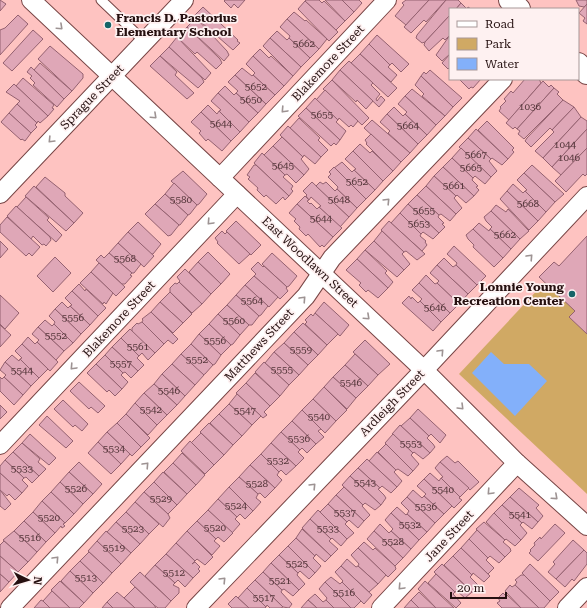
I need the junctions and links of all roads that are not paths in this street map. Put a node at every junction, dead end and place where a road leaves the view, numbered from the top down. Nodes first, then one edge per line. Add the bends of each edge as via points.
1 (31, 0) edge
2 (102, 0) edge
3 (184, 0) edge
4 (387, 0) edge
5 (510, 0) edge
6 (518, 8) edge
7 (145, 42) junction
8 (579, 65) edge
9 (587, 73) edge
10 (112, 76) junction
11 (502, 80) edge
12 (220, 178) junction
13 (0, 194) edge
14 (237, 194) junction
15 (587, 196) edge
16 (322, 274) junction
17 (424, 370) junction
18 (0, 445) edge
19 (517, 463) junction
20 (587, 526) edge
21 (587, 587) edge
22 (10, 608) edge
23 (196, 608) edge
24 (381, 608) edge
25 (567, 608) edge

1 -> 10 street, East Woodlawn Street
2 - 7 lane
3 - 7 street, Sprague Street
4 -> 12 street, Blakemore Street
5 - 6 street
7 - 10 street, Sprague Street
8 - 9 street
10 -> 12 street, East Woodlawn Street
10 -> 13 street, Sprague Street
16 -> 11 street, Matthews Street via 332,258
12 - 14 street, East Woodlawn Street
14 - 16 street, East Woodlawn Street
14 -> 18 street, Blakemore Street
17 -> 15 street, Ardleigh Street
16 -> 17 street, East Woodlawn Street
22 -> 16 street, Matthews Street via 306,296
17 -> 19 street, East Woodlawn Street
23 -> 17 street, Ardleigh Street
19 -> 20 street, East Woodlawn Street
19 -> 24 street, Jane Street
21 - 25 street

